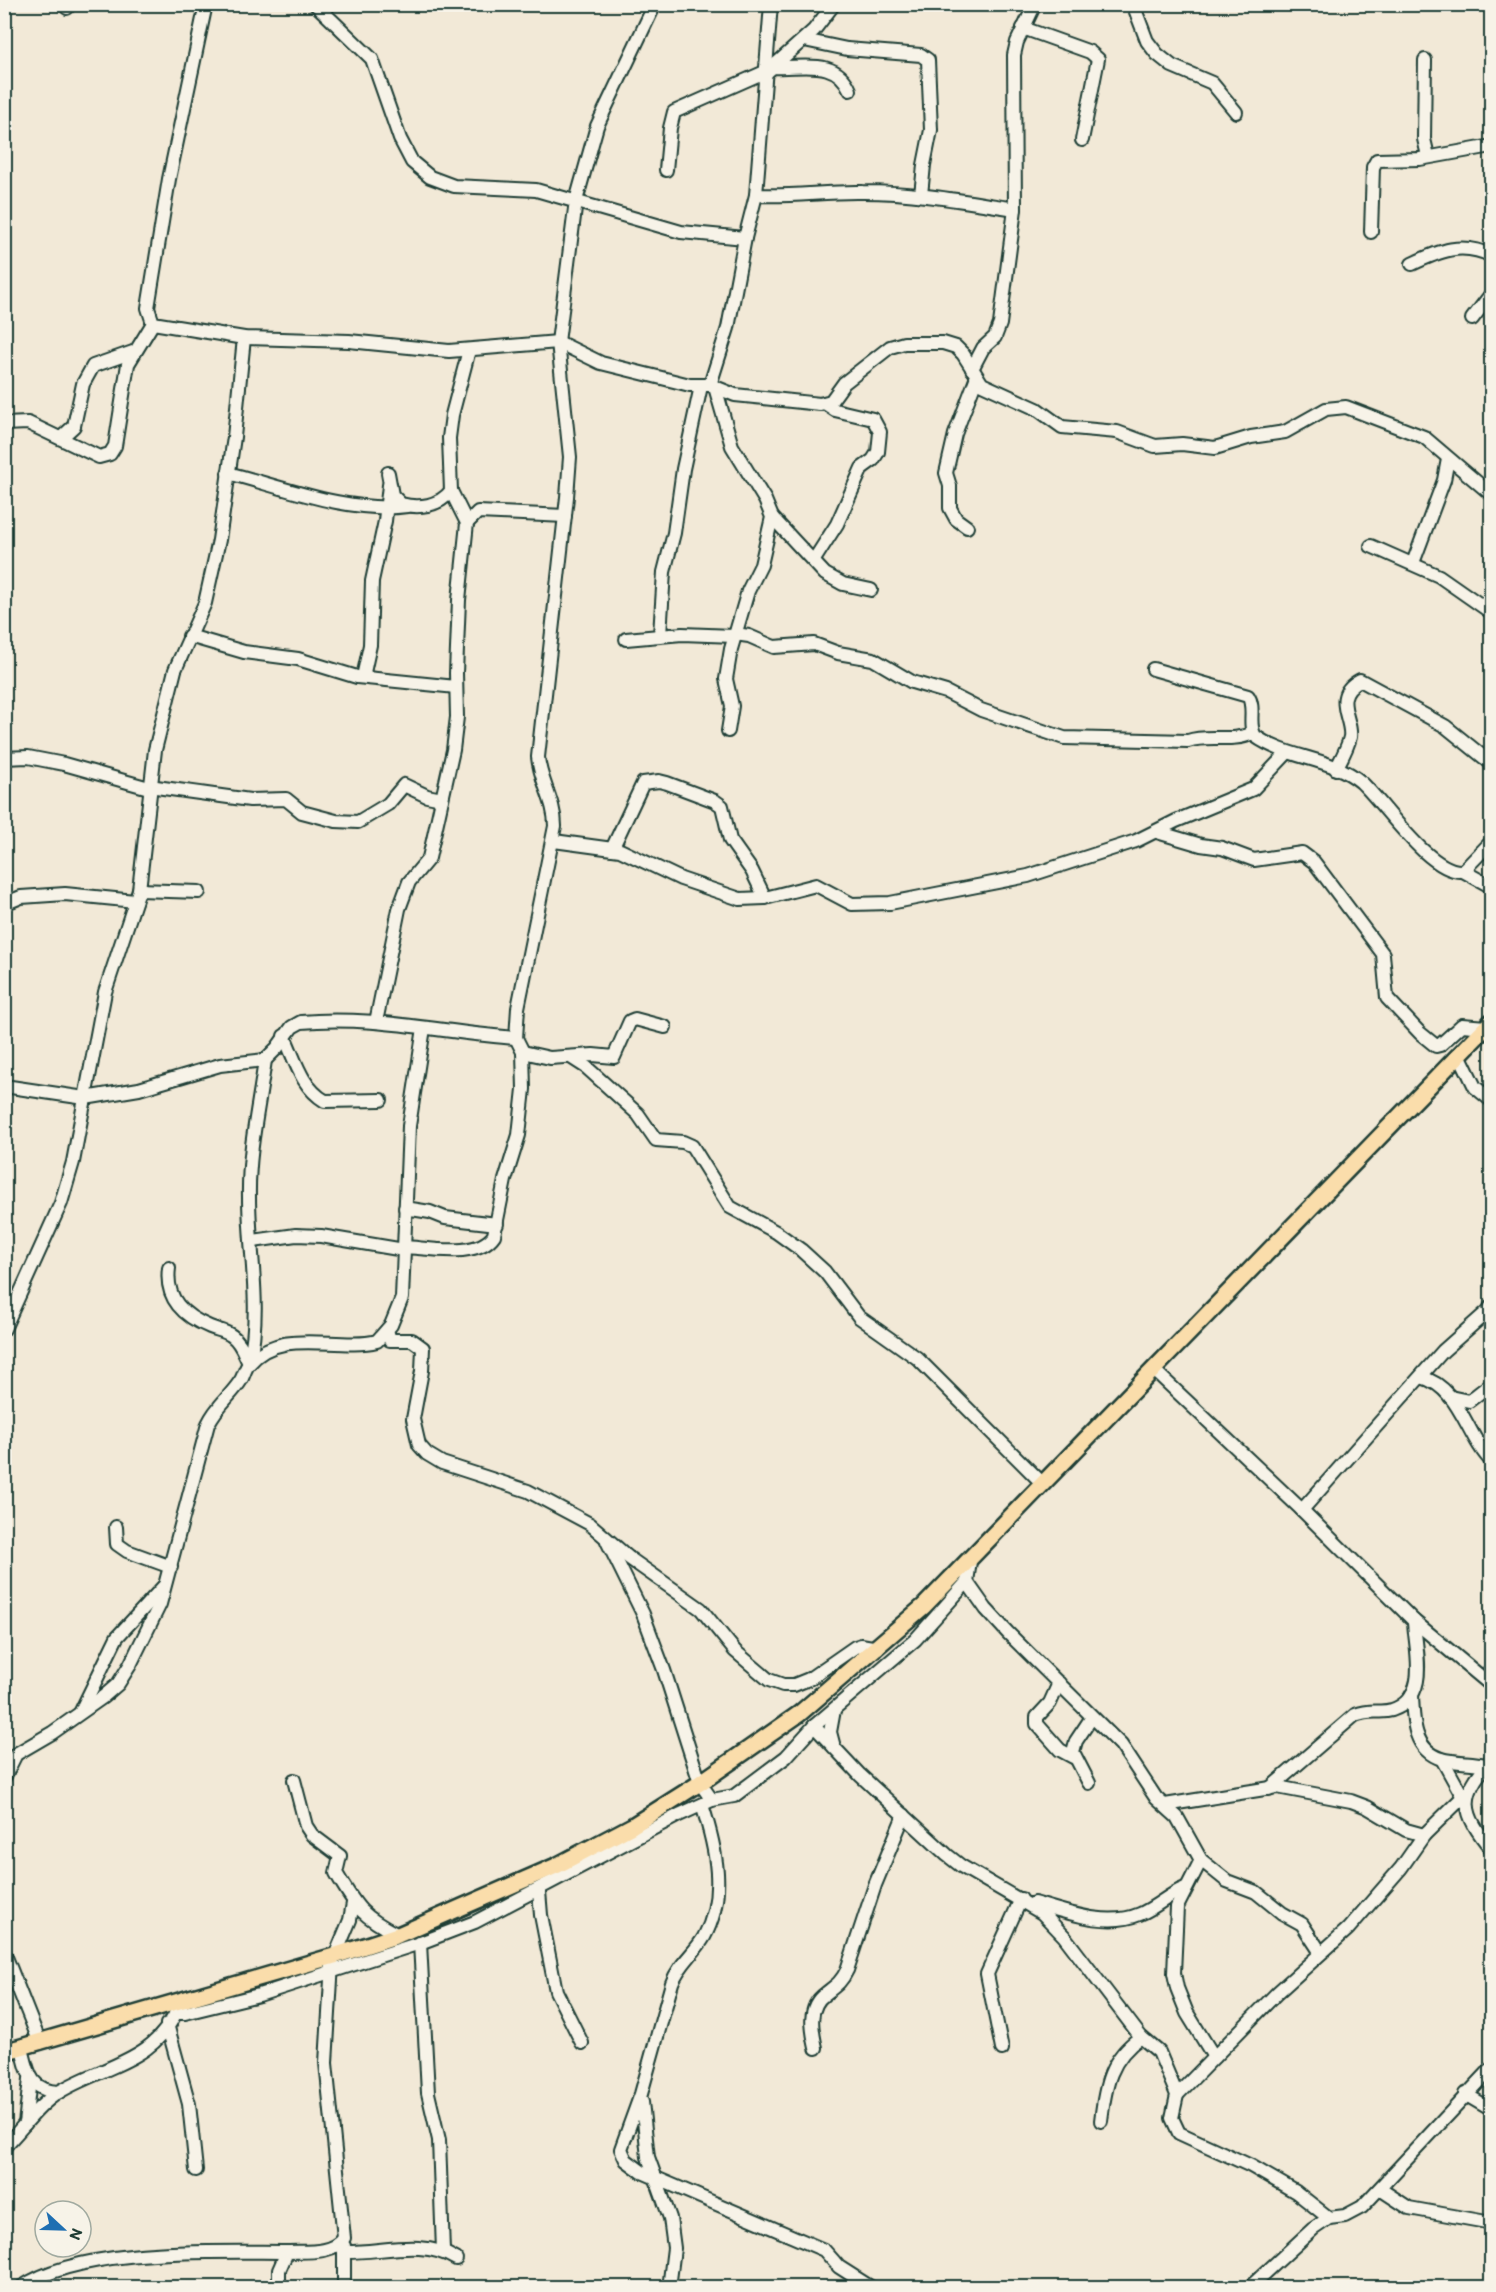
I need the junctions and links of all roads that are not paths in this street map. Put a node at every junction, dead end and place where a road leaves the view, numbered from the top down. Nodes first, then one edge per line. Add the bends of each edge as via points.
1 (206, 4) edge
2 (315, 4) edge
3 (656, 4) edge
4 (771, 4) edge
5 (834, 4) edge
6 (1035, 4) edge
7 (1133, 4) edge
8 (1023, 28) junction
9 (804, 40) junction
10 (1425, 60) dead end
11 (769, 70) junction
12 (850, 90) dead end
13 (1236, 112) dead end
14 (1082, 140) dead end
15 (1491, 146) edge
16 (1428, 156) junction
17 (666, 170) dead end
18 (756, 195) junction
19 (921, 195) junction
20 (576, 201) junction
21 (1015, 209) junction
22 (1371, 232) dead end
23 (745, 238) junction
24 (1491, 256) edge
25 (1412, 264) dead end
26 (1491, 293) edge
27 (1472, 319) dead end
28 (153, 323) junction
29 (244, 338) junction
30 (558, 342) junction
31 (956, 347) junction
32 (983, 348) junction
33 (469, 350) junction
34 (133, 352) junction
35 (974, 374) junction
36 (709, 386) junction
37 (826, 405) junction
38 (4, 424) edge
39 (61, 438) junction
40 (1448, 459) junction
41 (228, 473) junction
42 (451, 491) junction
43 (1491, 495) edge
44 (407, 506) junction
45 (386, 508) junction
46 (565, 516) junction
47 (772, 517) junction
48 (467, 523) junction
49 (967, 527) dead end
50 (1371, 546) dead end
51 (814, 560) junction
52 (1413, 563) junction
53 (871, 590) dead end
54 (1491, 613) edge
55 (660, 635) junction
56 (735, 635) junction
57 (189, 636) junction
58 (626, 639) dead end
59 (1153, 669) dead end
60 (363, 677) junction
61 (456, 687) junction
62 (729, 731) dead end
63 (1252, 732) junction
64 (1287, 753) junction
65 (4, 759) edge
66 (1491, 764) edge
67 (1336, 769) junction
68 (149, 787) junction
69 (442, 799) junction
70 (1157, 832) junction
71 (1491, 840) edge
72 (554, 841) junction
73 (612, 849) junction
74 (1463, 871) junction
75 (1491, 887) edge
76 (199, 892) dead end
77 (137, 896) junction
78 (765, 898) junction
79 (4, 904) edge
80 (376, 1022) junction
81 (1489, 1024) edge
82 (665, 1027) dead end
83 (424, 1028) junction
84 (284, 1036) junction
85 (516, 1038) junction
86 (523, 1052) junction
87 (1459, 1054) junction
88 (572, 1058) junction
89 (265, 1060) junction
90 (4, 1086) edge
91 (86, 1098) junction
92 (381, 1100) dead end
93 (1491, 1101) edge
94 (405, 1208) junction
95 (497, 1224) junction
96 (253, 1241) junction
97 (404, 1249) junction
98 (169, 1268) dead end
99 (1491, 1305) edge
100 (8, 1312) edge
101 (4, 1329) edge
102 (387, 1330) junction
103 (249, 1363) junction
104 (1154, 1370) junction
105 (1421, 1377) junction
106 (1491, 1383) edge
107 (1450, 1398) junction
108 (1491, 1462) edge
109 (1042, 1483) junction
110 (1302, 1510) junction
111 (116, 1527) dead end
112 (605, 1537) junction
113 (970, 1561) junction
114 (171, 1567) junction
115 (168, 1581) junction
116 (967, 1582) junction
117 (1414, 1621) junction
118 (878, 1648) junction
119 (1059, 1683) junction
120 (1491, 1686) edge
121 (1412, 1694) junction
122 (834, 1710) junction
123 (81, 1712) junction
124 (1092, 1717) junction
125 (814, 1726) junction
126 (834, 1747) junction
127 (1073, 1757) junction
128 (1442, 1759) junction
129 (1488, 1762) edge
130 (4, 1778) edge
131 (294, 1780) dead end
132 (1089, 1783) dead end
133 (700, 1784) junction
134 (1269, 1789) junction
135 (1466, 1794) junction
136 (707, 1802) junction
137 (1165, 1805) junction
138 (904, 1815) junction
139 (1424, 1835) junction
140 (1491, 1850) edge
141 (1201, 1860) junction
142 (1185, 1888) junction
143 (539, 1891) junction
144 (1022, 1900) junction
145 (353, 1903) junction
146 (398, 1935) junction
147 (420, 1943) junction
148 (4, 1952) edge
149 (1321, 1953) junction
150 (334, 1963) junction
151 (178, 2007) junction
152 (167, 2025) junction
153 (1141, 2037) junction
154 (40, 2043) junction
155 (582, 2043) dead end
156 (22, 2048) junction
157 (816, 2048) dead end
158 (1002, 2049) dead end
159 (4, 2052) edge
160 (1214, 2057) junction
161 (1491, 2068) edge
162 (30, 2079) junction
163 (58, 2092) junction
164 (641, 2094) junction
165 (1465, 2094) junction
166 (1177, 2095) junction
167 (1491, 2110) edge
168 (1101, 2121) dead end
169 (25, 2125) junction
170 (4, 2147) edge
171 (196, 2169) dead end
172 (653, 2177) junction
173 (1380, 2189) junction
174 (1329, 2218) junction
175 (1491, 2223) edge
176 (344, 2238) junction
177 (443, 2251) junction
178 (287, 2252) junction
179 (344, 2252) junction
180 (456, 2259) dead end
181 (20, 2288) edge
182 (279, 2288) edge
183 (344, 2288) edge
184 (669, 2288) edge
185 (872, 2288) edge
186 (1249, 2288) edge

1 - 28 street via 147,308
2 - 20 street via 372,58 400,139 412,162 430,177 454,186 536,190
3 - 20 street via 597,126
4 - 11 street
5 - 9 street
6 - 8 street
7 - 13 street via 1157,54 1172,66 1212,84
8 - 14 street via 1090,52 1098,59
8 - 21 street via 1014,67
9 - 11 street
9 - 19 street via 925,57 932,130
10 - 16 street via 1424,139
11 - 12 street via 830,69 845,79
11 - 17 street via 675,112
11 - 18 street
15 - 16 street
16 - 22 street via 1377,160
18 - 19 street
18 - 23 street
19 - 21 street
20 - 23 street via 681,232
20 - 30 street
21 - 32 street via 1000,324 995,337
23 - 36 street via 728,328
24 - 25 street via 1452,247
26 - 27 street
28 - 29 street
28 - 34 street
29 - 33 street via 349,340 418,349
29 - 41 street
30 - 33 street
30 - 36 street via 602,363
30 - 46 street via 570,457
31 - 32 street
31 - 35 street
31 - 37 street via 930,343 890,347 844,384
32 - 35 street
33 - 42 street via 449,438
34 - 39 street via 93,366 83,384 74,426
34 - 39 street via 115,446 110,454 99,457
35 - 40 street via 991,390 1036,409 1062,427 1117,432 1155,446 1227,446 1251,437 1285,432 1326,409 1346,407 1424,437
35 - 49 street via 946,473 950,508
36 - 37 street via 747,398
36 - 47 street via 732,446
36 - 55 street via 683,469 664,572
37 - 51 street via 873,419 880,441 878,452 862,468 837,524
38 - 39 street via 28,423
40 - 43 street
40 - 52 street
41 - 45 street via 345,503
41 - 57 street via 205,603
42 - 44 street via 440,501
42 - 48 street
44 - 45 street
44 - 45 street via 396,501 388,479
45 - 60 street via 372,581 370,645
46 - 48 street via 478,512
46 - 72 street via 538,757 555,815
47 - 51 street
47 - 56 street via 761,565 748,591
48 - 61 street
50 - 52 street
51 - 53 street via 825,574 843,584
52 - 54 street via 1439,576
55 - 56 street
55 - 58 street
56 - 62 street via 726,679 732,706
56 - 63 street via 749,636 768,646 814,644 873,659 912,682 1064,738 1188,741
57 - 60 street
57 - 68 street via 168,696
59 - 63 street via 1248,696 1252,702
60 - 61 street
61 - 69 street via 453,750
63 - 64 street via 1269,746
64 - 67 street
64 - 70 street via 1252,789
65 - 68 street via 28,757
66 - 67 street via 1445,726 1360,680 1348,693 1343,710 1350,734
67 - 74 street via 1360,782 1406,835 1447,870
68 - 69 street via 250,800 286,799 302,812 358,822 388,804 404,785
68 - 77 street
69 - 80 street via 429,858 409,882 399,909
70 - 78 street via 1028,876 890,903 852,904 816,885
70 - 81 street via 1254,860 1302,853 1314,862 1383,954 1387,998 1420,1033 1436,1046 1462,1025
71 - 74 street
72 - 73 street
72 - 85 street via 531,938
73 - 78 street via 710,891 740,899
73 - 78 street via 643,783 667,783 722,806 730,840
74 - 75 street
76 - 77 street
77 - 79 street via 65,894 21,897
77 - 91 street via 105,992
80 - 83 street
80 - 84 street via 300,1022
81 - 87 main road
82 - 88 street via 632,1020 615,1057
83 - 85 street
83 - 94 street via 409,1126
84 - 89 street
84 - 92 street via 303,1079 324,1101
85 - 86 street
86 - 88 street via 536,1057
86 - 95 street via 519,1135
87 - 93 street via 1475,1087
87 - 104 main road
88 - 109 street via 638,1114 657,1140 692,1146 730,1207 776,1232 825,1272 859,1317 917,1358
89 - 91 street via 220,1065 140,1089
89 - 96 street via 250,1157
90 - 91 street
91 - 100 street via 61,1203 48,1237
94 - 95 street
94 - 97 street
95 - 97 street via 485,1245 469,1249
96 - 97 street via 321,1236
96 - 103 street via 256,1301
97 - 102 street via 402,1298
98 - 103 street via 166,1285 181,1308 197,1322 231,1335 240,1343
99 - 105 street
100 - 101 street
102 - 103 street via 372,1343 289,1343
102 - 112 street via 390,1340 412,1340 423,1348 413,1419 419,1445 427,1454 442,1463 540,1496
103 - 114 street via 208,1424
104 - 109 main road
104 - 110 street
105 - 107 street via 1440,1385
105 - 110 street
106 - 107 street via 1469,1401
107 - 108 street
109 - 113 main road
110 - 117 street
111 - 114 street via 117,1544
112 - 118 street via 696,1605 735,1651 770,1680 794,1685 855,1647
112 - 133 street via 643,1614
113 - 116 street
113 - 118 main road
114 - 115 street
115 - 123 street via 117,1637
115 - 123 street via 124,1675
116 - 119 street via 986,1609
116 - 122 street via 915,1640
117 - 120 street
117 - 121 street via 1419,1665
118 - 133 main road via 799,1714
119 - 124 street
119 - 127 street via 1050,1703 1037,1717 1037,1724 1060,1750
121 - 128 street via 1416,1735 1426,1749
121 - 134 street via 1396,1709 1370,1709 1355,1715
122 - 125 street
122 - 126 street via 830,1732
123 - 130 street via 16,1754
124 - 127 street via 1074,1745
124 - 137 street via 1121,1745 1156,1798
125 - 126 street
125 - 136 street via 786,1757 734,1796
126 - 138 street
127 - 132 street
128 - 129 street
128 - 135 street
129 - 135 street
131 - 145 street via 306,1826 340,1856 336,1873
133 - 136 street
133 - 146 main road via 556,1866
134 - 137 street
134 - 139 street via 1277,1787 1351,1801 1367,1806 1406,1830
135 - 139 street
135 - 140 street via 1471,1822
136 - 143 street
136 - 164 street via 717,1897 705,1935 677,1970
137 - 141 street via 1177,1817
138 - 144 street via 961,1866
138 - 157 street via 875,1885 847,1970 840,1983 820,1998 813,2013
139 - 149 street via 1348,1929
141 - 142 street
141 - 149 street via 1227,1881 1256,1892 1302,1924
142 - 144 street via 1125,1919 1096,1919
142 - 160 street via 1177,1907 1174,1973 1187,2013
143 - 147 street
143 - 155 street via 540,1916 556,1991
144 - 153 street via 1059,1930
144 - 158 street via 987,1974
145 - 146 street via 371,1920
145 - 150 street
146 - 150 main road
147 - 150 street
147 - 177 street via 428,2093 439,2140
148 - 154 street
149 - 160 street
150 - 151 main road
150 - 176 street via 326,2062
151 - 152 street
151 - 154 main road
152 - 163 street via 147,2048 127,2062
152 - 171 street via 189,2104
153 - 166 street via 1157,2050
153 - 168 street via 1122,2051 1115,2062
154 - 156 main road
156 - 159 main road
156 - 162 street
160 - 166 street
161 - 165 street
162 - 163 street via 36,2087
162 - 169 street
163 - 169 street
164 - 172 street via 643,2132
164 - 172 street via 621,2149 634,2167
165 - 167 street
165 - 173 street
166 - 174 street via 1173,2124 1185,2138 1251,2166 1296,2192
169 - 170 street
172 - 184 street via 662,2191 674,2248
172 - 185 street via 824,2250 838,2267
173 - 174 street via 1362,2207 1345,2216
173 - 175 street via 1410,2208
174 - 186 street
176 - 178 street via 323,2250
176 - 179 street
177 - 179 street via 425,2248
177 - 180 street
178 - 181 street via 200,2253 82,2263 36,2278
178 - 182 street via 279,2270
179 - 183 street

